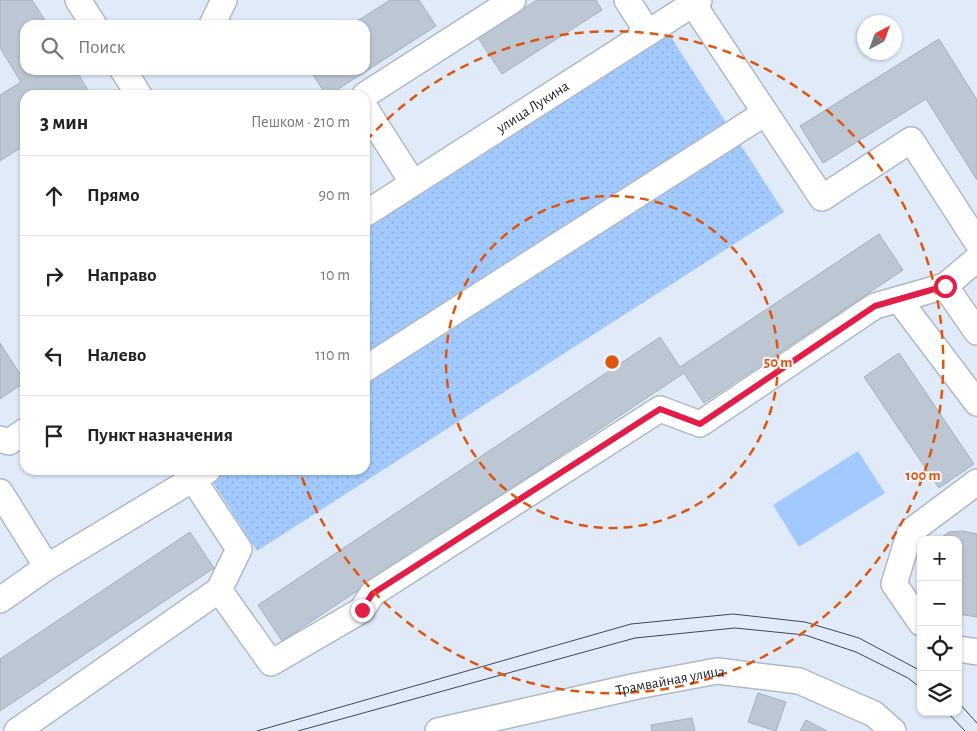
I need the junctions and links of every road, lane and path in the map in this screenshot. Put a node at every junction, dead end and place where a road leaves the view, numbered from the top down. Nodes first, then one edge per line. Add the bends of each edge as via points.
1 (78, 0) edge
2 (224, 0) edge
3 (513, 0) edge
4 (627, 0) edge
5 (696, 2) edge
6 (91, 20) edge
7 (214, 20) edge
8 (648, 33) junction
9 (127, 75) edge
10 (136, 90) edge
11 (370, 92) edge
12 (765, 113) junction
13 (370, 116) edge
14 (413, 183) junction
15 (370, 211) edge
16 (977, 242) edge
17 (977, 259) edge
18 (945, 286) junction
19 (899, 300) junction
20 (977, 332) edge
21 (370, 366) edge
22 (977, 403) edge
23 (20, 435) edge
24 (0, 439) edge
25 (193, 475) edge
26 (197, 475) edge
27 (977, 482) edge
28 (0, 492) edge
29 (47, 567) junction
30 (219, 590) junction
31 (0, 600) edge
32 (917, 617) edge
33 (962, 650) edge
34 (977, 652) edge
35 (17, 731) edge
36 (438, 731) edge
37 (893, 731) edge

1 - 6 street
2 - 7 street
3 - 11 street
4 - 8 street
5 - 8 street, улица Лукина
5 - 12 street
8 - 14 street, улица Лукина
9 - 10 street
12 - 16 street via 822,198 911,140
12 - 21 street
13 - 14 street
14 - 15 street, улица Лукина
17 - 18 street
18 - 19 street
18 - 20 street
19 - 22 street
19 - 30 street via 875,306 700,424 660,409 372,594 362,610 271,664
23 - 24 street via 9,442
25 - 29 street
26 - 30 street via 239,550
27 - 32 street via 910,532 894,584
28 - 29 street
29 - 31 street
30 - 35 street
33 - 34 street
36 - 37 street, Трамвайная улица via 717,671 799,681 874,714

